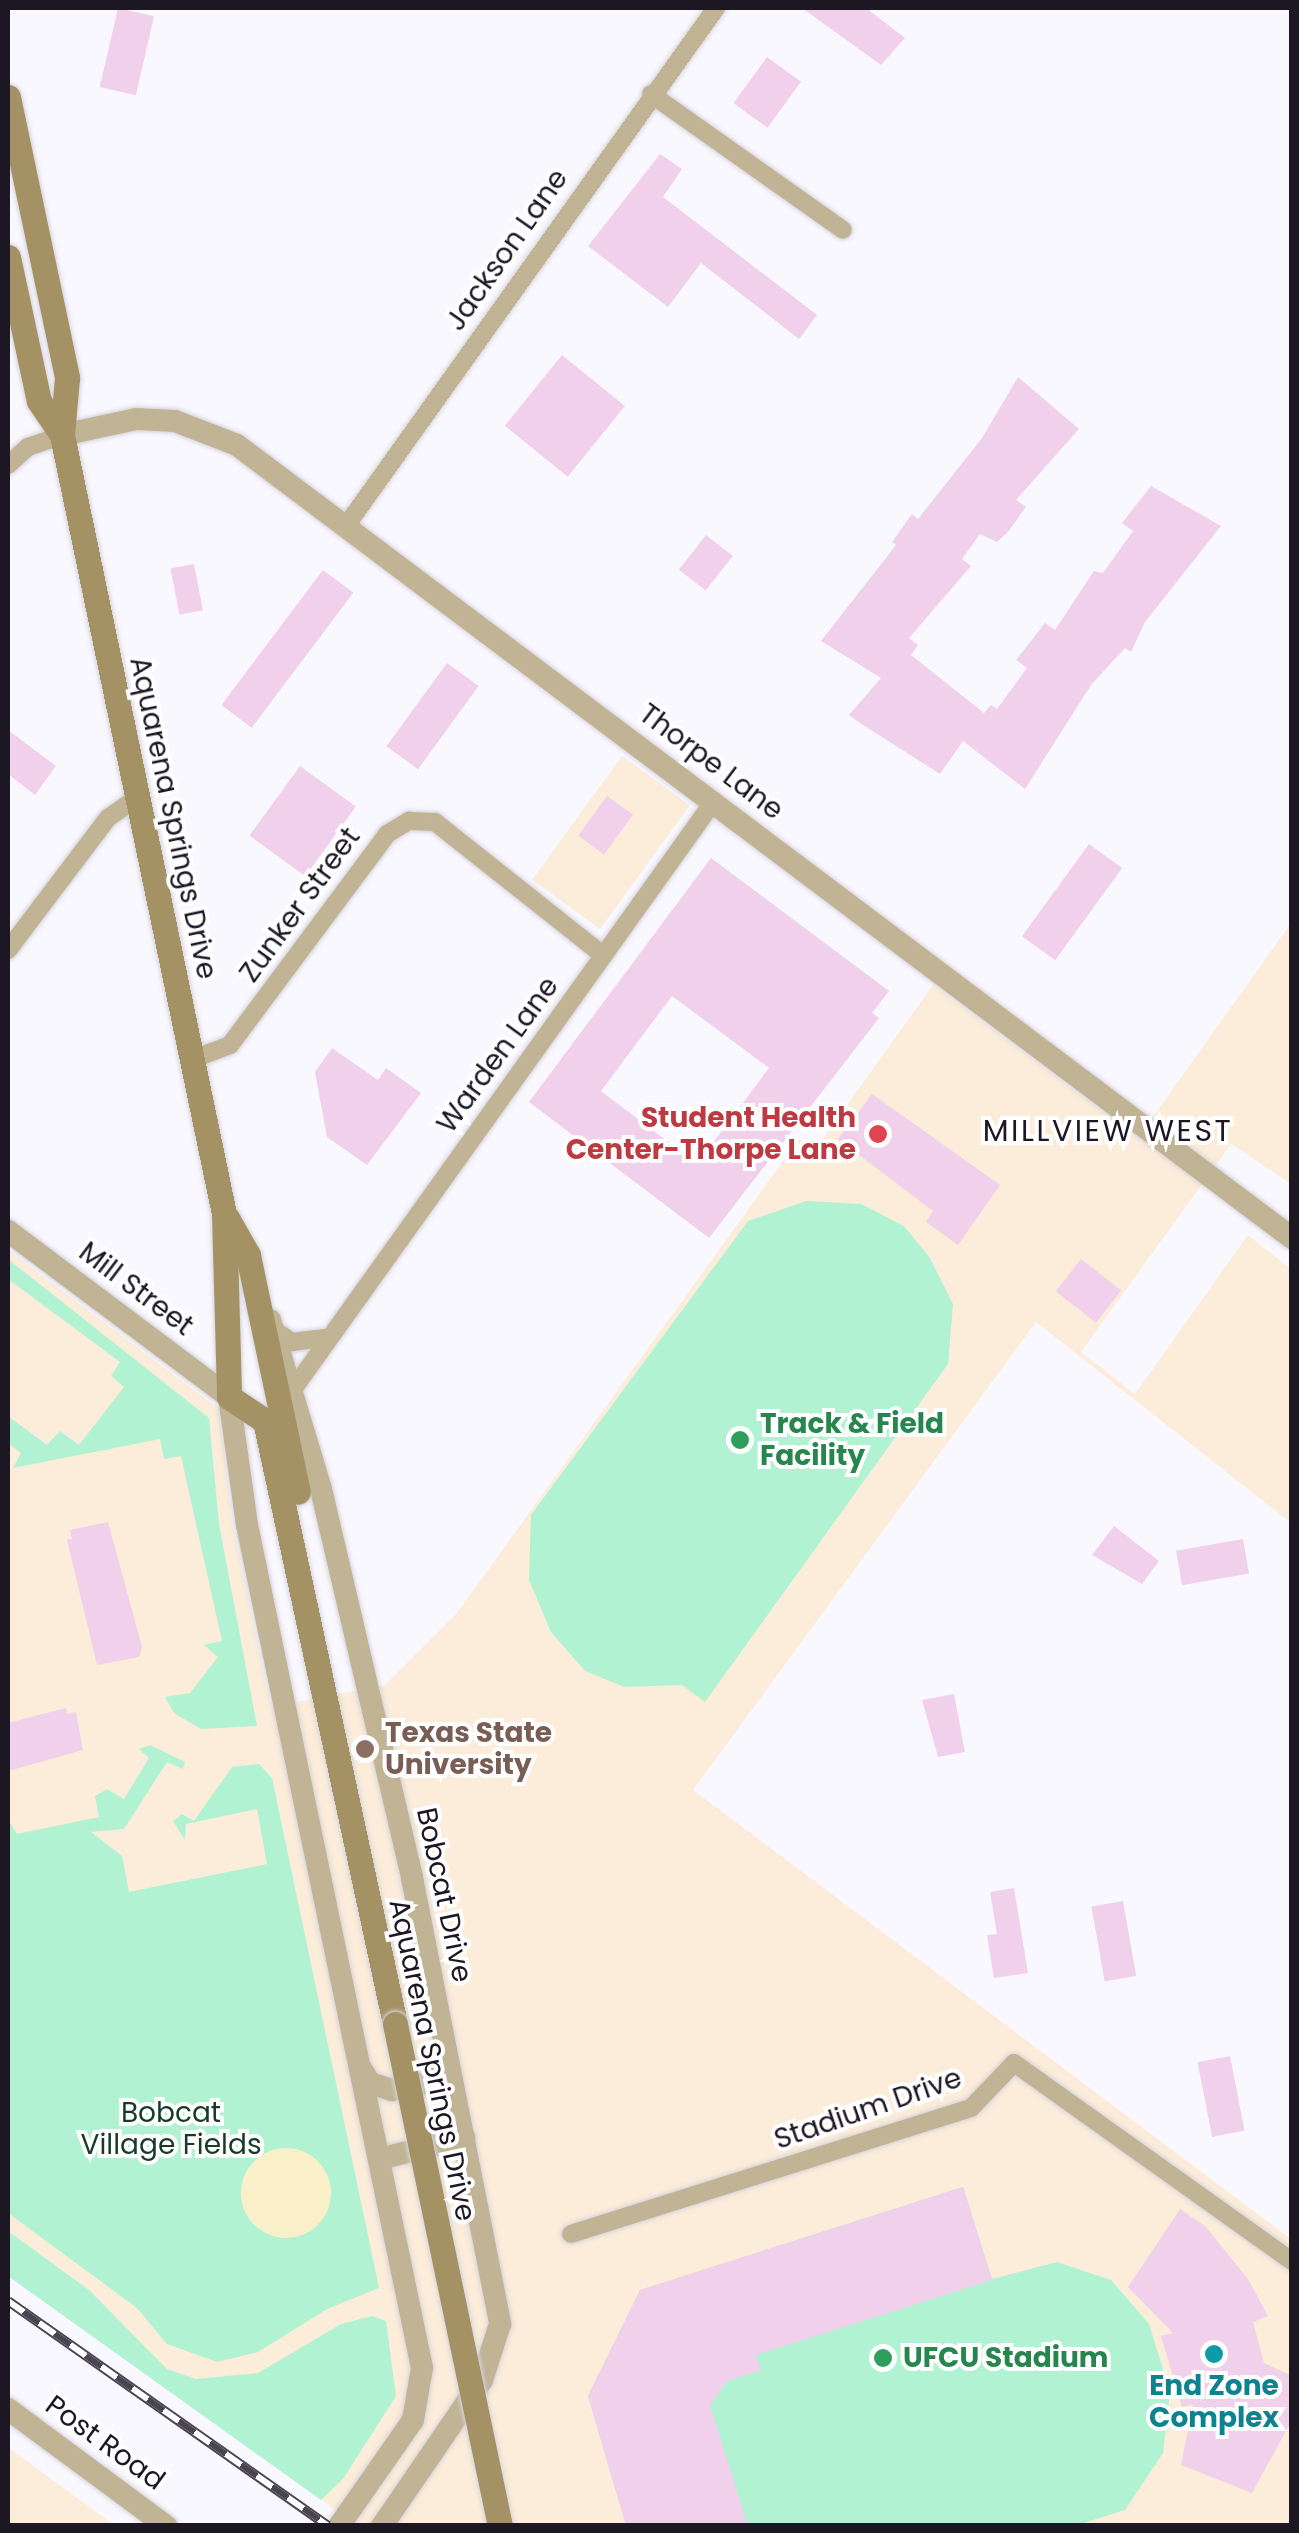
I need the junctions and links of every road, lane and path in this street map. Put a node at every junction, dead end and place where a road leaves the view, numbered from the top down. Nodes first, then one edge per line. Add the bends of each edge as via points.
1 (716, 8) edge
2 (651, 94) junction
3 (9, 108) edge
4 (16, 190) edge
5 (843, 230) dead end
6 (8, 257) edge
7 (62, 434) junction
8 (8, 465) edge
9 (346, 526) junction
10 (137, 798) junction
11 (714, 802) junction
12 (8, 950) edge
13 (604, 955) junction
14 (192, 1060) junction
15 (224, 1214) junction
16 (8, 1231) edge
17 (1292, 1238) edge
18 (248, 1255) junction
19 (274, 1330) junction
20 (325, 1338) junction
21 (294, 1388) junction
22 (229, 1397) junction
23 (307, 1606) junction
24 (446, 2052) junction
25 (360, 2068) junction
26 (464, 2138) junction
27 (378, 2159) junction
28 (571, 2234) dead end
29 (1292, 2261) edge
30 (8, 2409) edge
31 (166, 2526) edge
32 (340, 2526) edge
33 (382, 2526) edge
34 (500, 2526) edge

1 - 2 street, Jackson Lane
2 - 5 street
2 - 9 street, Jackson Lane
3 - 4 main road, Aquarena Springs Drive
4 - 7 main road, Aquarena Springs Drive via 67,378
6 - 7 main road, Aquarena Springs Drive via 39,401
7 - 8 street via 28,447
7 - 9 street, Thorpe Lane via 136,419 206,429
7 - 10 main road, Aquarena Springs Drive
9 - 11 street, Thorpe Lane
10 - 12 street via 108,818
10 - 14 main road, Aquarena Springs Drive
11 - 13 street, Warden Lane
11 - 17 street, Thorpe Lane
13 - 14 street, Zunker Street via 434,822 410,820 387,834 230,1045
13 - 20 street, Warden Lane
14 - 15 main road, Aquarena Springs Drive
15 - 18 main road, Aquarena Springs Drive
15 - 22 main road, Aquarena Springs Drive
16 - 22 street, Mill Street
18 - 19 street, Bobcat Drive
18 - 23 main road, Aquarena Springs Drive via 306,1526
19 - 20 street via 292,1342
19 - 21 street, Bobcat Drive
20 - 21 street, Warden Lane via 321,1356
21 - 24 street, Bobcat Drive via 408,1861
22 - 23 main road, Aquarena Springs Drive via 265,1421
22 - 25 street via 266,1622
23 - 34 main road, Aquarena Springs Drive, bridge
24 - 25 street via 430,2082 392,2090 370,2083
24 - 26 street, Bobcat Drive
25 - 27 street
26 - 27 street
26 - 33 street, Bobcat Drive via 499,2343 462,2411
27 - 32 street via 422,2388 402,2439
28 - 29 street, Stadium Drive via 971,2108 1014,2063
30 - 31 street, Post Road

